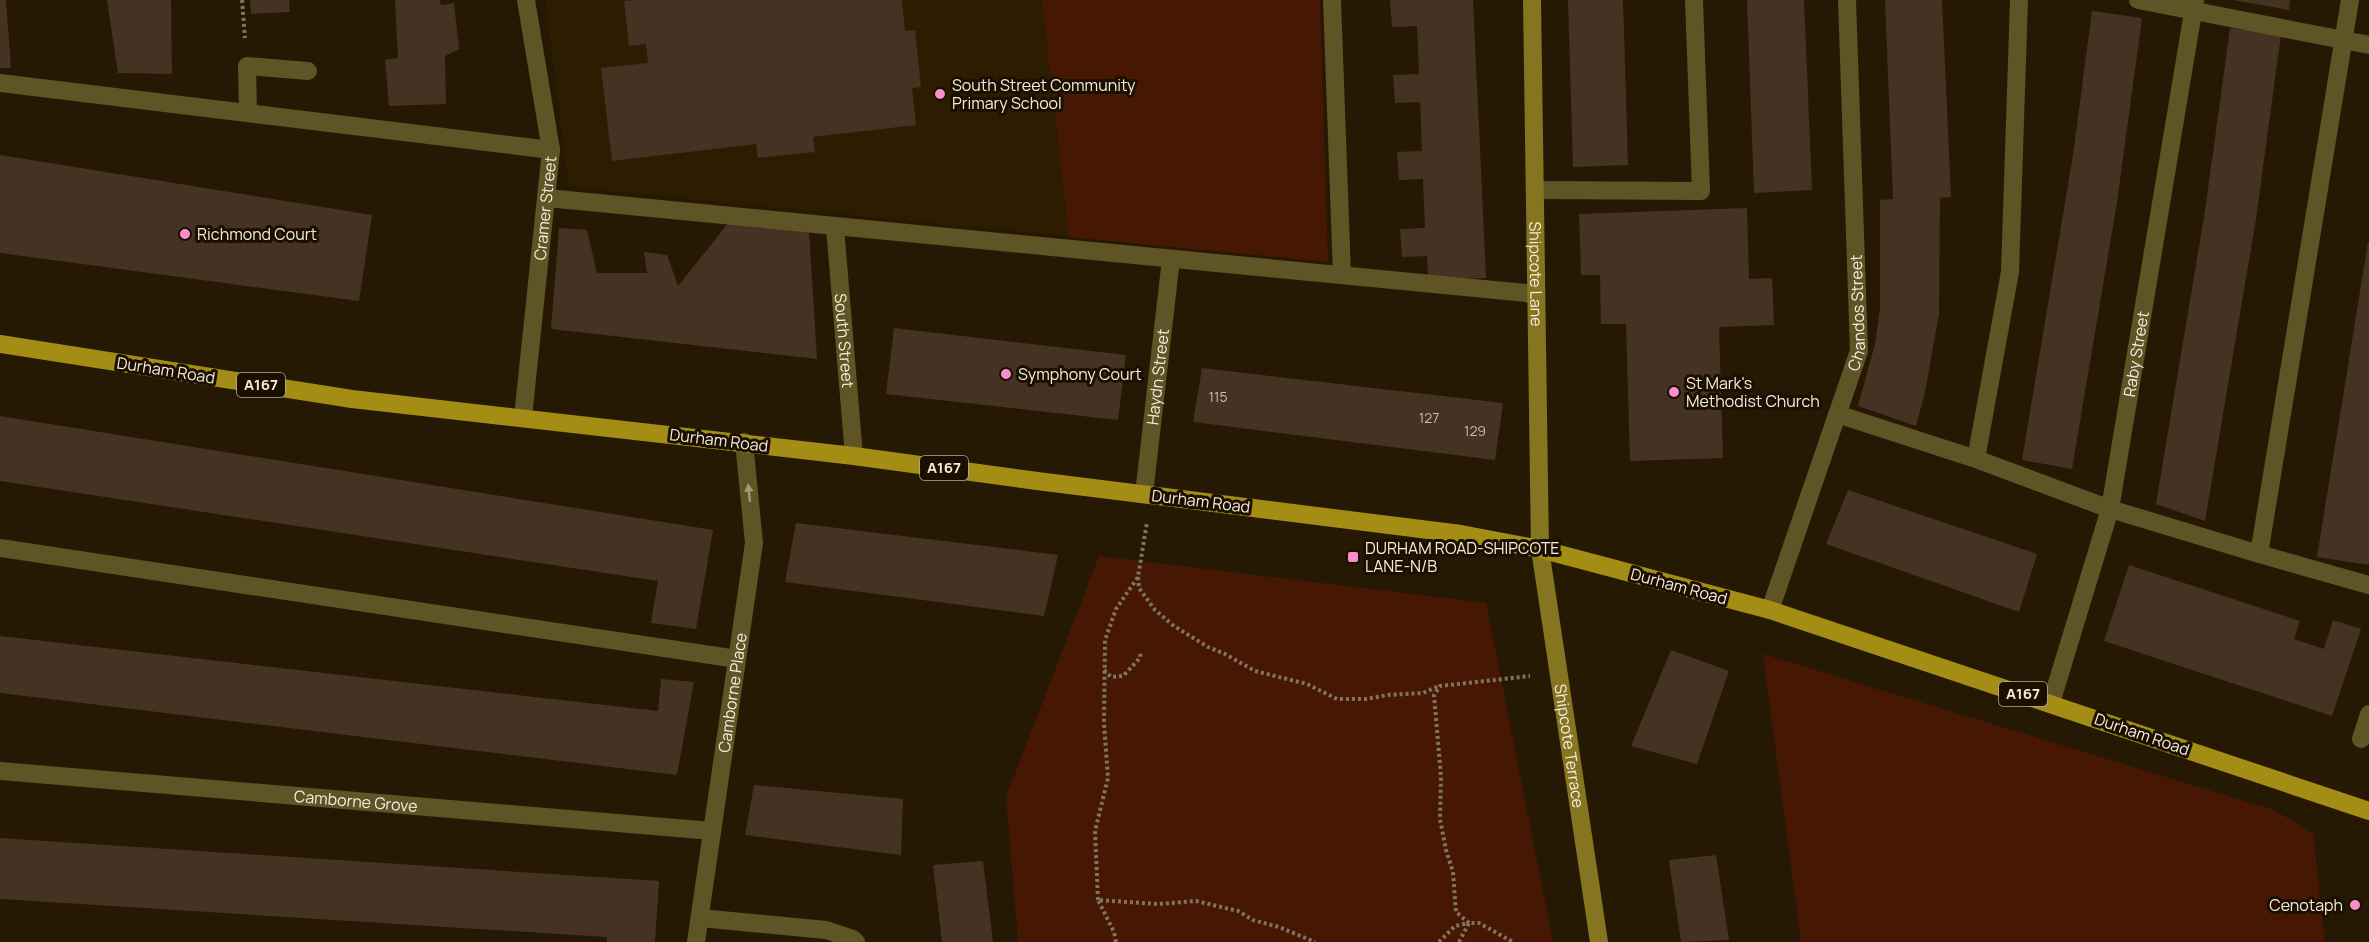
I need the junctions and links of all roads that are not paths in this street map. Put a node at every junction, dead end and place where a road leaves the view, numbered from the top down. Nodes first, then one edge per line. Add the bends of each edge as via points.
1 (526, 0) edge
2 (1332, 0) edge
3 (1532, 0) edge
4 (1694, 0) edge
5 (1847, 0) edge
6 (2019, 0) edge
7 (2138, 0) edge
8 (2350, 0) edge
9 (2194, 4) edge
10 (2343, 41) junction
11 (2369, 45) edge
12 (308, 71) dead end
13 (0, 82) edge
14 (248, 113) junction
15 (551, 150) junction
16 (1535, 190) junction
17 (547, 198) junction
18 (835, 226) junction
19 (1172, 259) junction
20 (1342, 275) junction
21 (1536, 294) junction
22 (0, 344) edge
23 (1837, 414) junction
24 (523, 417) junction
25 (744, 442) junction
26 (854, 456) junction
27 (1976, 459) junction
28 (1148, 494) junction
29 (2110, 509) junction
30 (0, 548) edge
31 (1540, 549) junction
32 (2259, 554) junction
33 (2369, 585) edge
34 (1770, 610) junction
35 (737, 659) junction
36 (2051, 703) junction
37 (2369, 714) edge
38 (2361, 739) dead end
39 (0, 771) edge
40 (2369, 811) edge
41 (712, 831) junction
42 (700, 918) junction
43 (696, 942) edge
44 (856, 942) edge
45 (1599, 942) edge

1 - 15 street, Cramer Street
2 - 20 street
3 - 16 street, Shipcote Lane
4 - 16 street via 1701,190
5 - 23 street, Chandos Street via 1859,351
6 - 27 street via 2010,272
7 - 9 street
8 - 10 street
9 - 10 street
9 - 29 street, Raby Street
10 - 11 street
10 - 32 street
12 - 14 street via 247,66
13 - 14 street
14 - 15 street
15 - 17 street, Cramer Street
16 - 21 street, Shipcote Lane
17 - 18 street
17 - 24 street, Cramer Street
18 - 19 street
18 - 26 street, South Street
19 - 20 street
19 - 28 street, Haydn Street
20 - 21 street
21 - 31 street, Shipcote Lane
22 - 24 main road, Durham Road / A167 via 352,399
23 - 27 street
23 - 34 street, Chandos Street
24 - 25 main road, Durham Road / A167
25 - 26 main road, Durham Road / A167
35 -> 25 street, Camborne Place via 754,543
26 - 28 main road, Durham Road / A167
27 - 29 street
28 - 31 main road, Durham Road / A167 via 1461,534
29 - 32 street
29 - 36 street, Raby Street
30 - 35 street
31 - 34 main road, Durham Road / A167
31 - 45 street, Shipcote Terrace
32 - 33 street
34 - 36 main road, Durham Road / A167
35 - 41 street, Camborne Place
36 - 40 main road, Durham Road / A167
37 - 38 street
39 - 41 street, Camborne Grove
41 - 42 street, Camborne Place
42 - 43 street, Camborne Place
42 - 44 street via 826,930

